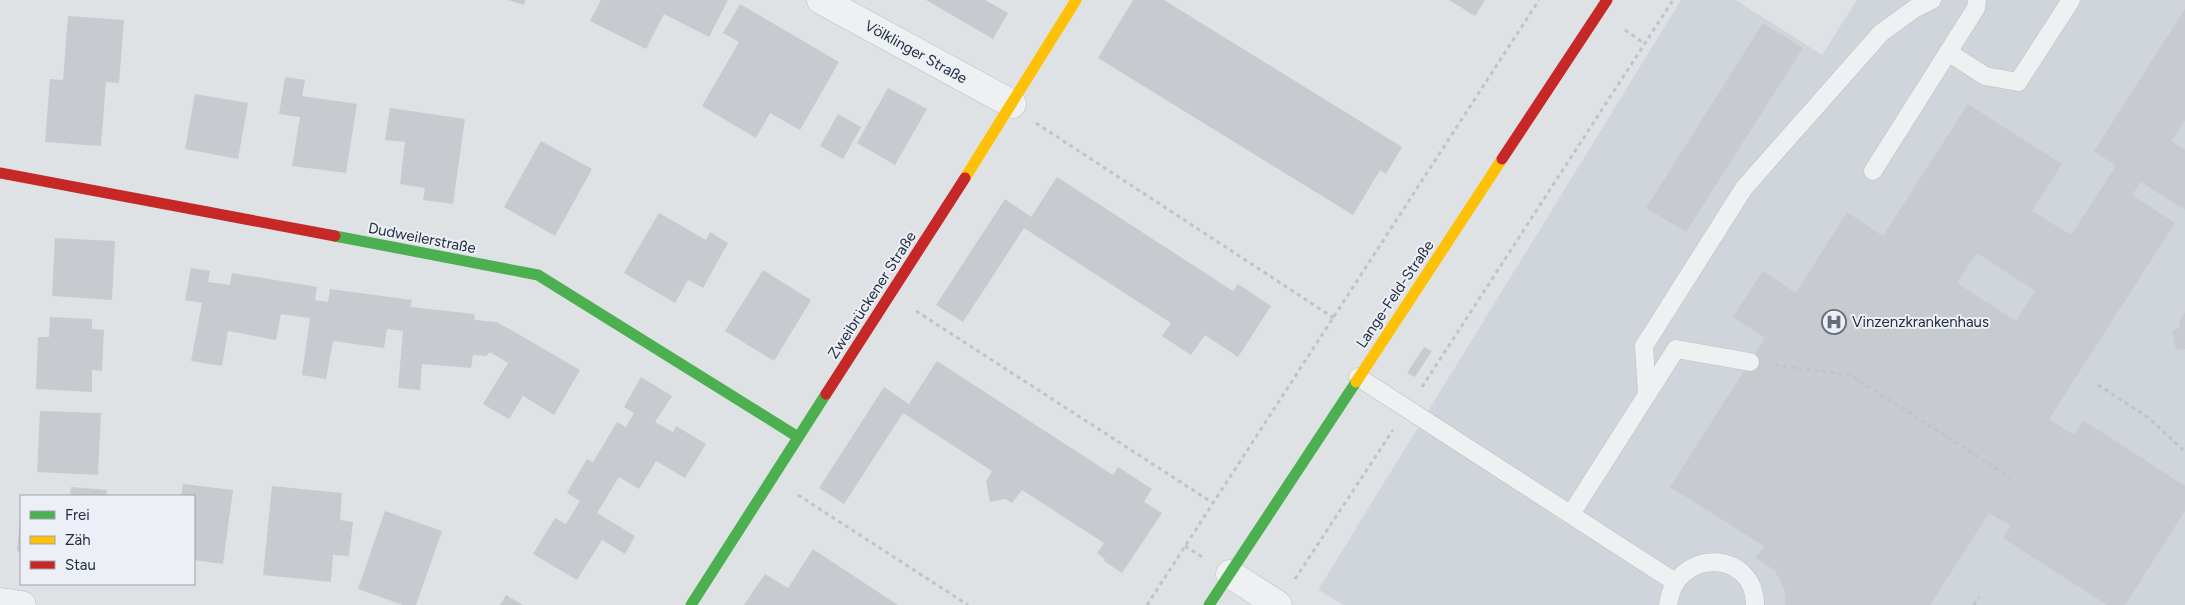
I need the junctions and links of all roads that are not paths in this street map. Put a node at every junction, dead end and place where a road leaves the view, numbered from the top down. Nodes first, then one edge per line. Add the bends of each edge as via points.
1 (821, 0) edge
2 (1076, 0) edge
3 (1607, 0) edge
4 (1932, 0) edge
5 (1977, 0) edge
6 (2070, 0) edge
7 (1948, 52) junction
8 (1012, 104) junction
9 (1873, 171) dead end
10 (0, 173) edge
11 (1750, 362) road end
12 (1358, 376) junction
13 (1647, 395) junction
14 (798, 437) junction
15 (1571, 514) junction
16 (1230, 574) junction
17 (1675, 582) junction
18 (0, 602) edge
19 (22, 605) edge
20 (691, 605) edge
21 (1209, 605) edge
22 (1278, 605) edge
23 (1668, 605) edge
24 (1755, 605) edge

1 - 8 street, Völklinger Straße
2 - 8 street, Zweibrückener Straße
3 - 12 street, Lange-Feld-Straße
4 - 13 lane via 1881,33 1744,188 1644,346
5 - 7 lane via 1976,8
6 - 7 lane via 2018,82 1985,76
7 - 9 lane
8 - 14 street, Zweibrückener Straße
10 - 14 street, Dudweilerstraße via 538,275
11 - 13 lane via 1676,349
12 - 15 lane
12 - 16 street, Lange-Feld-Straße
13 - 15 lane
14 - 20 street, Zweibrückener Straße
15 - 17 lane
16 - 21 street, Lange-Feld-Straße
16 - 22 street
17 - 23 lane
17 - 24 lane via 1685,570 1698,564 1713,561 1727,564 1740,571 1750,583
18 - 19 street

